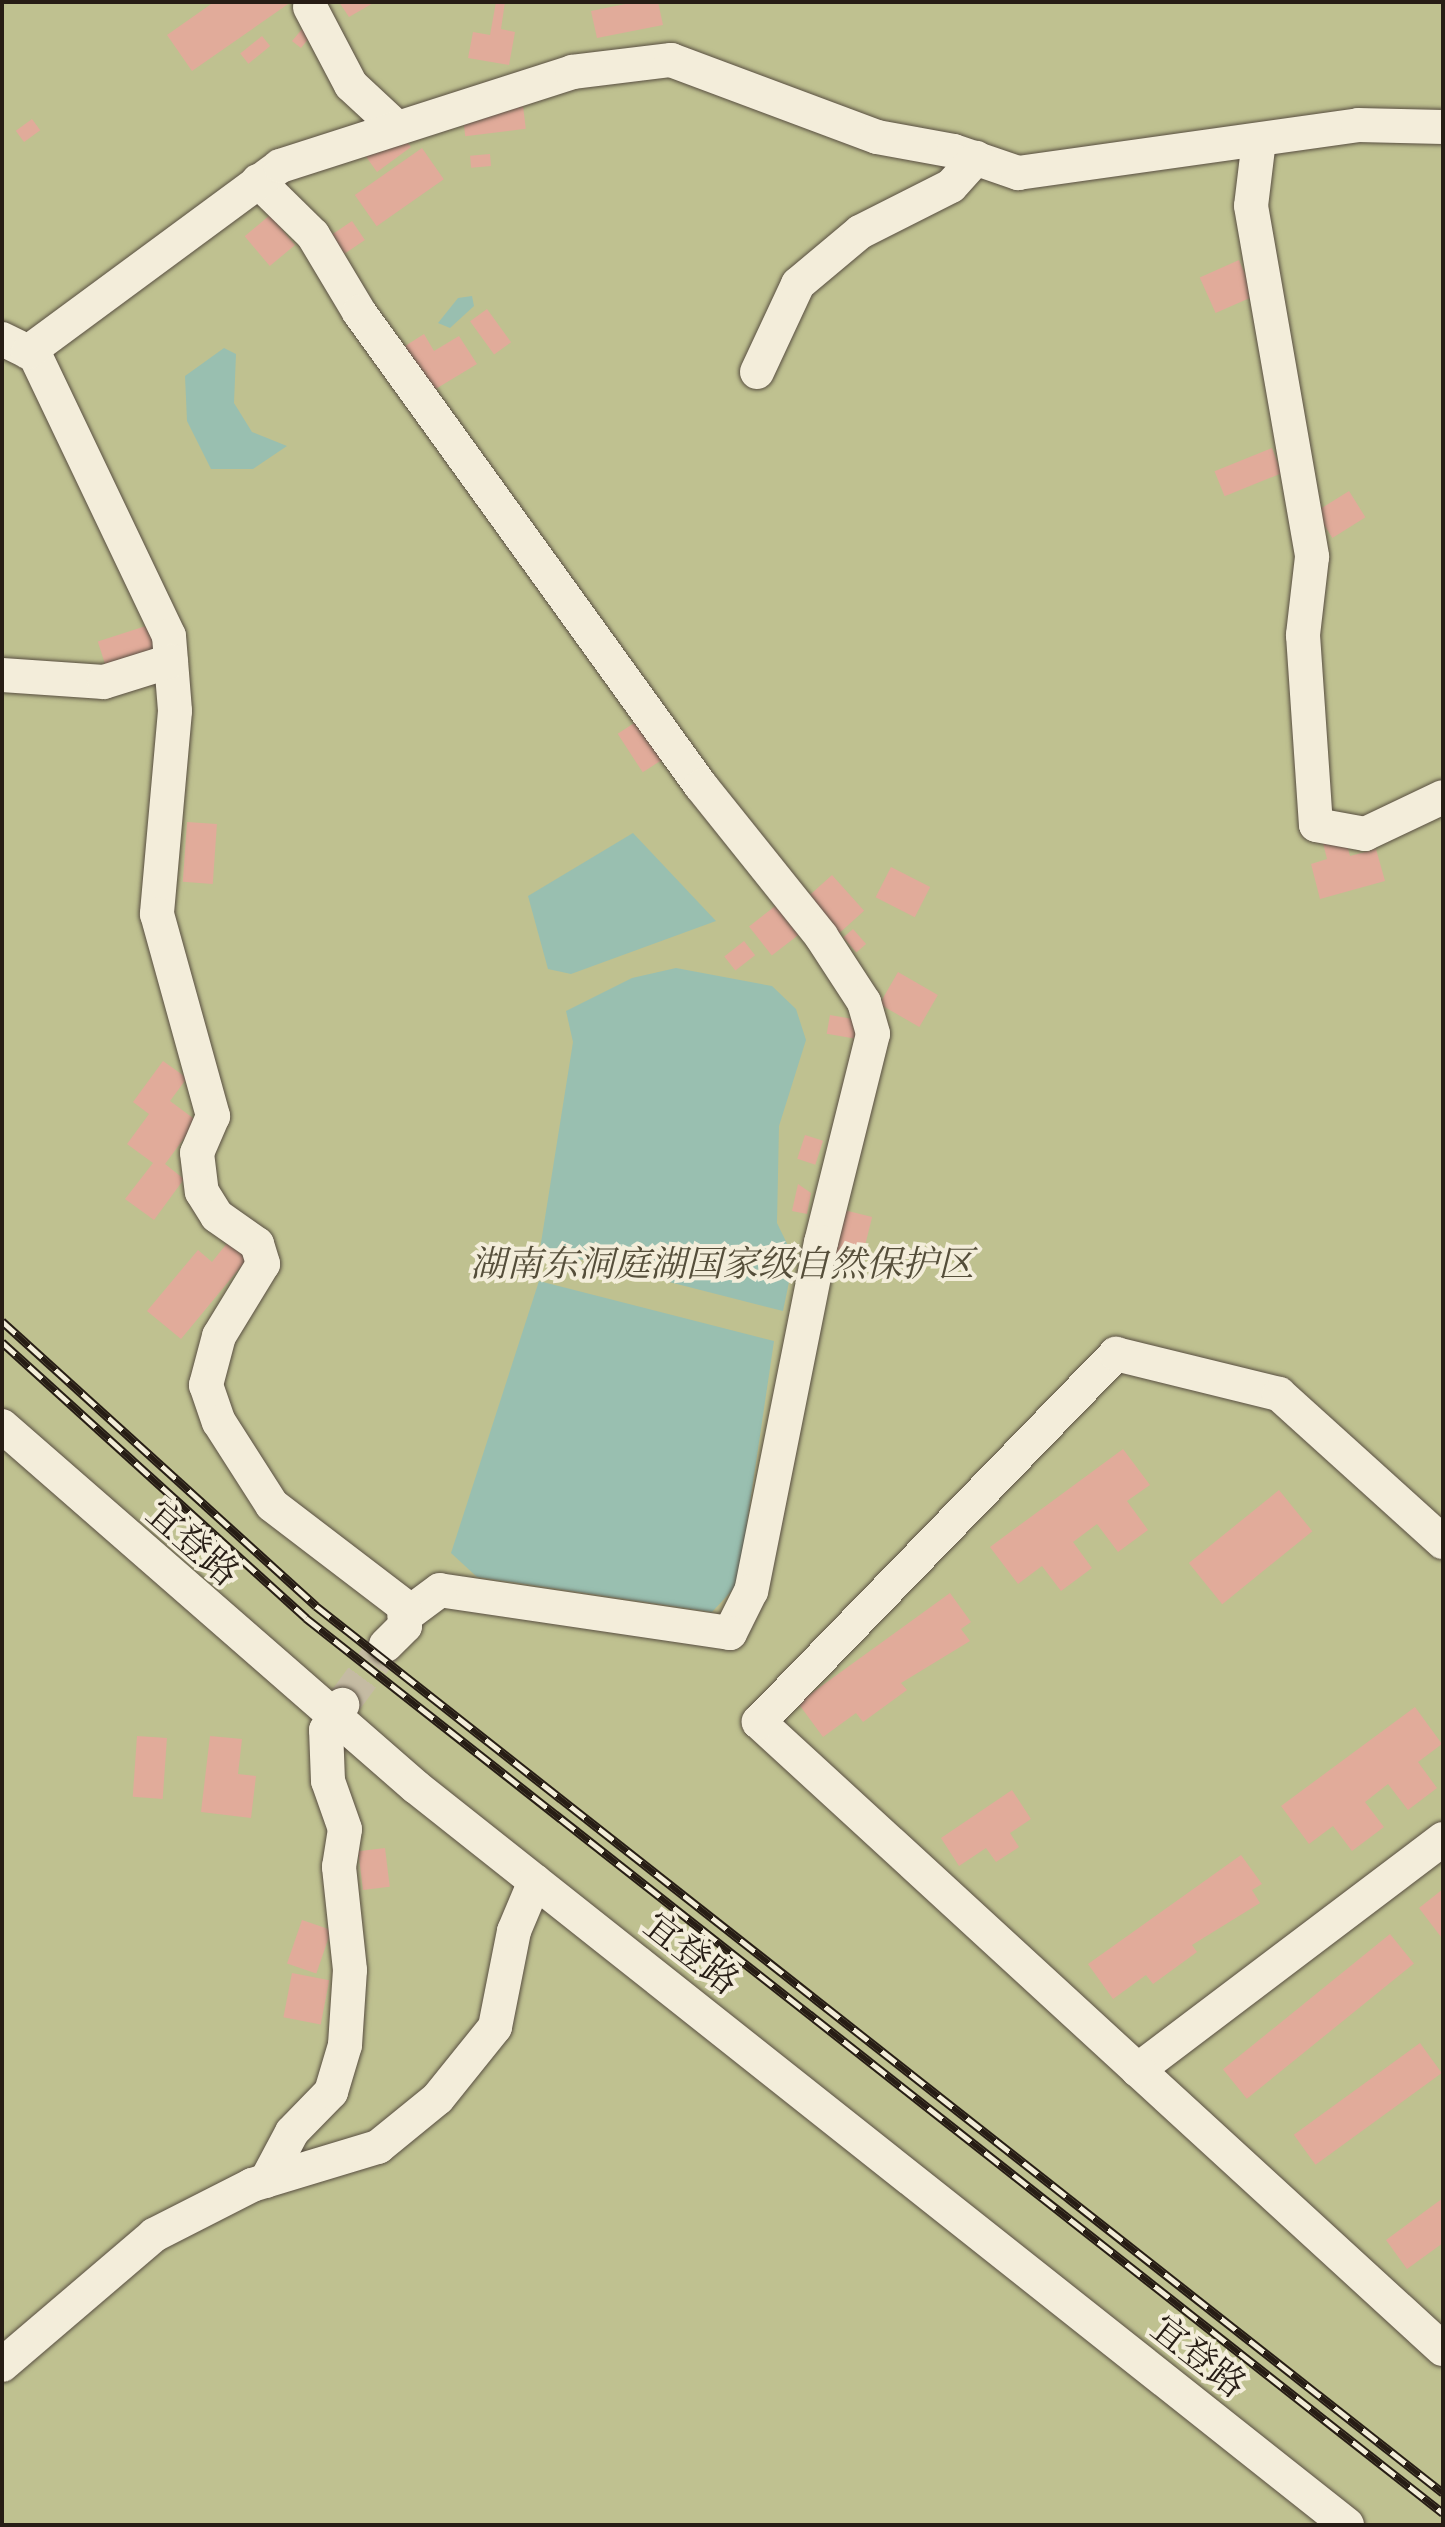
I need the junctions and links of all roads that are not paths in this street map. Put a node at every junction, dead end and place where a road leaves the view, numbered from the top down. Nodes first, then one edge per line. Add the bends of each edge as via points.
1 (310, 7) dead end
2 (394, 125) junction
3 (1443, 127) edge
4 (1259, 140) junction
5 (976, 158) junction
6 (258, 181) junction
7 (15, 346) edge
8 (757, 372) dead end
9 (171, 661) junction
10 (2, 675) edge
11 (1443, 797) edge
12 (2, 1426) edge
13 (1443, 1542) edge
14 (405, 1616) junction
15 (386, 1645) tunnel mouth
16 (338, 1711) junction
17 (1443, 1839) edge
18 (535, 1881) junction
19 (1138, 2070) junction
20 (266, 2181) junction
21 (1443, 2349) edge
22 (2, 2365) edge
23 (1347, 2525) edge

1 - 2 street via 351,85
2 - 5 street via 572,72 671,60 877,137
2 - 6 street via 280,166
3 - 4 street via 1358,125
4 - 5 street via 1018,173
4 - 11 street via 1251,206 1312,557 1303,635 1316,825 1365,834
5 - 8 street via 951,186 860,232 798,284
6 - 7 street
6 - 14 street via 313,235 359,312 701,786 821,936 864,1002 873,1034 821,1242 751,1591 730,1633 440,1590
7 - 9 street via 169,636
9 - 10 street via 104,682
9 - 14 street via 175,711 157,914 213,1116 197,1153 202,1192 217,1216 257,1244 263,1264 219,1336 206,1385 219,1422 272,1505 404,1606
12 - 16 street, 宜登路
13 - 19 street via 1279,1394 1116,1354 759,1722
14 - 15 street via 405,1626
16 - 18 street, 宜登路
16 - 20 street via 326,1730 328,1781 345,1829 339,1867 350,1970 345,2045 331,2092 292,2132
17 - 19 street
18 - 20 street via 514,1931 495,2027 438,2098 378,2147
18 - 23 street, 宜登路
19 - 21 street
20 - 22 street via 154,2235

